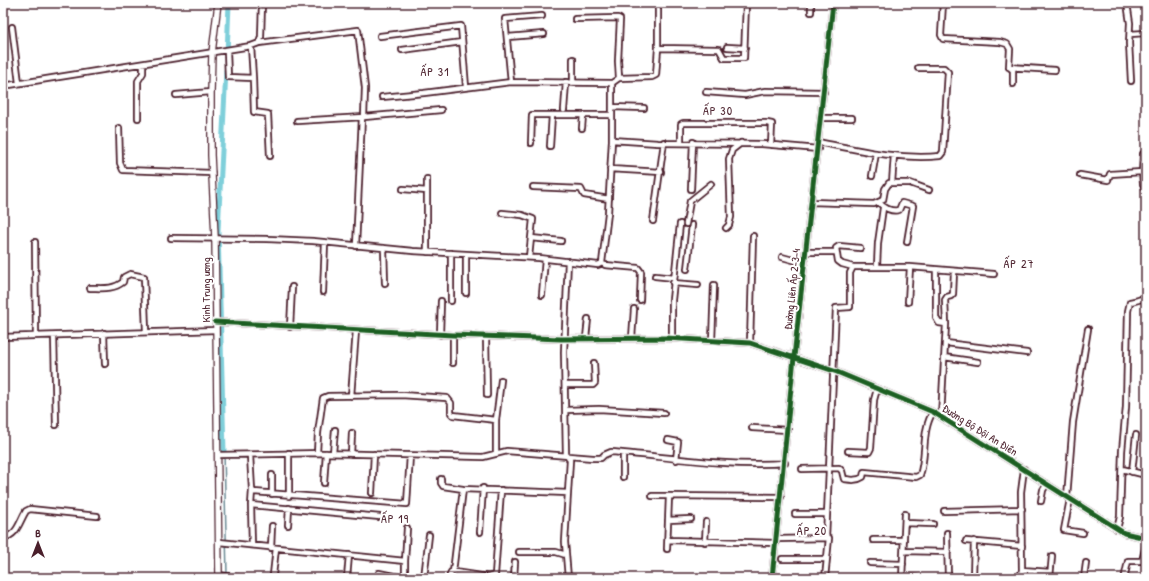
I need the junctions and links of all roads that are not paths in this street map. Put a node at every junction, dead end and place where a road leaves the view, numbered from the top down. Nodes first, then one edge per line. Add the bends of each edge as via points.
1 (218, 3) edge
2 (262, 3) edge
3 (658, 3) edge
4 (746, 3) edge
5 (811, 3) edge
6 (833, 3) edge
7 (943, 3) edge
8 (1127, 3) edge
9 (811, 12) dead end
10 (542, 16) dead end
11 (575, 19) dead end
12 (12, 27) dead end
13 (1146, 33) edge
14 (544, 34) dead end
15 (1130, 34) junction
16 (380, 36) dead end
17 (508, 37) junction
18 (462, 42) junction
19 (259, 44) junction
20 (251, 46) junction
21 (727, 47) dead end
22 (658, 48) junction
23 (745, 48) junction
24 (402, 50) dead end
25 (227, 51) junction
26 (214, 52) junction
27 (573, 59) dead end
28 (143, 64) junction
29 (1009, 67) junction
30 (918, 68) dead end
31 (1055, 70) dead end
32 (253, 78) junction
33 (619, 78) junction
34 (1131, 81) dead end
35 (512, 82) junction
36 (566, 82) junction
37 (19, 83) junction
38 (573, 83) junction
39 (612, 83) junction
40 (1013, 84) dead end
41 (3, 86) edge
42 (466, 87) junction
43 (211, 92) junction
44 (706, 92) dead end
45 (824, 92) junction
46 (176, 95) dead end
47 (382, 97) dead end
48 (612, 107) junction
49 (644, 108) dead end
50 (440, 110) dead end
51 (564, 110) dead end
52 (552, 115) junction
53 (583, 115) junction
54 (612, 115) junction
55 (363, 117) junction
56 (138, 118) dead end
57 (821, 118) junction
58 (852, 118) dead end
59 (297, 121) dead end
60 (119, 128) dead end
61 (582, 128) dead end
62 (612, 140) junction
63 (664, 142) junction
64 (681, 142) junction
65 (693, 142) junction
66 (818, 142) junction
67 (531, 143) dead end
68 (741, 143) junction
69 (772, 145) junction
70 (550, 146) dead end
71 (818, 149) junction
72 (876, 153) junction
73 (1143, 154) dead end
74 (894, 155) junction
75 (270, 156) dead end
76 (610, 169) junction
77 (661, 172) junction
78 (1142, 172) junction
79 (212, 173) junction
80 (1080, 175) dead end
81 (872, 176) dead end
82 (427, 179) dead end
83 (892, 183) junction
84 (711, 184) dead end
85 (533, 187) dead end
86 (403, 189) dead end
87 (691, 189) dead end
88 (1146, 189) edge
89 (929, 190) dead end
90 (427, 191) junction
91 (609, 199) junction
92 (811, 202) junction
93 (879, 202) junction
94 (883, 208) junction
95 (502, 213) dead end
96 (653, 221) dead end
97 (680, 224) dead end
98 (686, 224) dead end
99 (692, 226) dead end
100 (726, 228) dead end
101 (753, 236) dead end
102 (171, 238) dead end
103 (219, 238) junction
104 (531, 238) junction
105 (562, 241) dead end
106 (35, 242) dead end
107 (907, 242) dead end
108 (325, 243) junction
109 (356, 246) junction
110 (384, 248) junction
111 (860, 248) dead end
112 (427, 252) junction
113 (806, 252) junction
114 (836, 252) junction
115 (451, 253) junction
116 (466, 254) junction
117 (782, 257) dead end
118 (529, 258) junction
119 (545, 259) junction
120 (568, 261) junction
121 (602, 263) junction
122 (804, 264) junction
123 (877, 266) junction
124 (853, 267) junction
125 (910, 267) junction
126 (687, 269) dead end
127 (936, 270) junction
128 (954, 272) junction
129 (994, 274) dead end
130 (655, 276) dead end
131 (674, 278) junction
132 (385, 283) dead end
133 (673, 283) junction
134 (698, 285) dead end
135 (714, 285) dead end
136 (292, 287) dead end
137 (90, 288) dead end
138 (1146, 290) edge
139 (323, 292) dead end
140 (466, 293) dead end
141 (542, 295) dead end
142 (640, 300) dead end
143 (441, 301) dead end
144 (452, 301) dead end
145 (908, 302) dead end
146 (634, 309) dead end
147 (588, 319) dead end
148 (219, 323) junction
149 (946, 324) junction
150 (290, 327) junction
151 (1088, 329) dead end
152 (216, 330) junction
153 (146, 331) junction
154 (356, 331) junction
155 (104, 333) junction
156 (440, 335) junction
157 (453, 335) junction
158 (36, 336) junction
159 (54, 336) junction
160 (486, 336) junction
161 (3, 337) edge
162 (586, 338) junction
163 (632, 338) junction
164 (672, 338) junction
165 (564, 339) junction
166 (712, 341) junction
167 (750, 343) junction
168 (946, 343) junction
169 (1028, 353) dead end
170 (794, 357) junction
171 (944, 357) junction
172 (978, 362) dead end
173 (452, 363) dead end
174 (594, 363) dead end
175 (105, 364) dead end
176 (833, 371) junction
177 (501, 380) dead end
178 (566, 385) junction
179 (877, 389) junction
180 (487, 395) dead end
181 (351, 396) junction
182 (566, 410) junction
183 (933, 412) junction
184 (664, 413) dead end
185 (941, 417) junction
186 (496, 420) junction
187 (56, 425) dead end
188 (752, 428) dead end
189 (335, 430) dead end
190 (788, 430) junction
191 (352, 433) dead end
192 (1136, 435) dead end
193 (668, 440) dead end
194 (848, 451) dead end
195 (289, 453) junction
196 (317, 453) junction
197 (326, 453) junction
198 (333, 453) junction
199 (496, 453) junction
200 (351, 454) junction
201 (374, 454) junction
202 (623, 454) junction
203 (250, 455) junction
204 (410, 455) junction
205 (566, 455) junction
206 (222, 456) junction
207 (676, 460) junction
208 (785, 463) junction
209 (802, 469) dead end
210 (828, 469) junction
211 (1024, 469) junction
212 (1122, 469) junction
213 (1132, 472) junction
214 (272, 475) dead end
215 (1146, 476) edge
216 (623, 477) dead end
217 (441, 479) dead end
218 (324, 483) dead end
219 (1047, 484) junction
220 (463, 488) junction
221 (483, 488) junction
222 (252, 490) junction
223 (501, 490) junction
224 (372, 493) dead end
225 (568, 493) junction
226 (272, 494) junction
227 (289, 496) junction
228 (652, 496) dead end
229 (669, 496) junction
230 (782, 497) junction
231 (1069, 498) junction
232 (1040, 501) dead end
233 (251, 505) junction
234 (289, 508) junction
235 (1022, 509) junction
236 (944, 511) dead end
237 (795, 514) dead end
238 (826, 514) junction
239 (905, 514) dead end
240 (97, 516) dead end
241 (380, 517) dead end
242 (668, 520) junction
243 (691, 520) dead end
244 (706, 522) dead end
245 (905, 523) junction
246 (933, 524) dead end
247 (288, 525) dead end
248 (272, 526) dead end
249 (407, 528) dead end
250 (1117, 529) junction
251 (480, 532) dead end
252 (947, 533) dead end
253 (1083, 533) dead end
254 (429, 534) dead end
255 (3, 538) edge
256 (826, 538) junction
257 (1146, 538) edge
258 (668, 540) junction
259 (874, 540) dead end
260 (904, 540) junction
261 (776, 541) junction
262 (966, 541) dead end
263 (220, 542) junction
264 (705, 542) junction
265 (974, 542) junction
266 (252, 545) junction
267 (1146, 545) edge
268 (1022, 546) junction
269 (274, 548) junction
270 (667, 549) dead end
271 (904, 551) junction
272 (519, 552) dead end
273 (948, 552) junction
274 (566, 554) junction
275 (349, 555) junction
276 (1052, 556) dead end
277 (782, 559) dead end
278 (827, 559) junction
279 (405, 561) junction
280 (515, 562) dead end
281 (870, 563) dead end
282 (1086, 563) dead end
283 (903, 564) junction
284 (1022, 570) junction
285 (453, 572) junction
286 (1050, 572) junction
287 (379, 573) dead end
288 (274, 575) dead end
289 (1125, 575) dead end
290 (221, 577) edge
291 (231, 577) edge
292 (240, 578) edge
293 (347, 578) edge
294 (404, 578) edge
295 (424, 578) edge
296 (449, 578) edge
297 (514, 578) edge
298 (568, 578) edge
299 (772, 578) edge
300 (825, 578) edge
301 (902, 578) edge
302 (916, 578) edge
303 (948, 578) edge
304 (973, 578) edge
305 (1020, 578) edge
306 (1050, 578) edge
307 (1084, 578) edge

1 - 26 street, Kinh Trung ương
2 - 19 street
3 - 22 street
4 - 23 street
5 - 9 street
6 - 45 street, Đường Liên Ấp 2-3-4
7 - 29 street via 943,39 1007,44 1010,49
8 - 15 street
10 - 17 street via 505,19
11 - 33 street via 620,19
12 - 37 street
13 - 15 street
14 - 17 street
15 - 34 street
16 - 18 street via 461,26
17 - 35 street
18 - 24 street
18 - 42 street
19 - 20 street
19 - 55 street via 358,30 365,88
20 - 25 street
20 - 32 street
21 - 23 street
22 - 23 street via 719,49 724,58 740,59 744,58
22 - 33 street via 656,75
25 - 26 street
25 - 32 street via 228,77
26 - 28 street
26 - 43 street, Kinh Trung ương
27 - 38 street
28 - 37 street
28 - 56 street via 143,73 138,81
29 - 31 street
29 - 40 street via 1013,70
30 - 74 street via 947,70 943,152 940,156 926,157
32 - 75 street via 254,112 268,114
33 - 39 street
35 - 36 street
35 - 42 street
36 - 38 street
36 - 51 street
37 - 41 street
38 - 39 street
39 - 48 street
42 - 47 street
43 - 46 street
43 - 79 street, Kinh Trung ương
44 - 45 street via 745,95 765,91
45 - 57 street, Đường Liên Ấp 2-3-4
48 - 49 street
48 - 54 street
50 - 55 street
52 - 53 street
52 - 67 street via 532,115
52 - 70 street
53 - 54 street
53 - 61 street
54 - 62 street
55 - 59 street
55 - 109 street
57 - 58 street
57 - 66 street, Đường Liên Ấp 2-3-4
60 - 79 street via 120,163 123,170
62 - 63 street
62 - 76 street
63 - 64 street
63 - 77 street
64 - 65 street
64 - 69 street via 683,123 767,123 772,124
65 - 68 street
65 - 87 street
66 - 71 street, Đường Liên Ấp 2-3-4
66 - 72 street
68 - 69 street
68 - 100 street via 732,150 729,159 731,217
69 - 71 street
71 - 92 street, Đường Liên Ấp 2-3-4
72 - 74 street
72 - 81 street
73 - 78 street
74 - 83 street
76 - 77 street
76 - 91 street
77 - 96 street
78 - 80 street via 1110,174 1108,180
78 - 88 street
79 - 103 street, Kinh Trung ương
82 - 90 street
83 - 89 street via 910,183
83 - 93 street via 889,183 883,200
84 - 98 street via 690,201
85 - 91 street via 581,189 584,195
86 - 90 street
90 - 112 street
91 - 121 street
92 - 93 street
92 - 113 street, Đường Liên Ấp 2-3-4
93 - 94 street
94 - 107 street via 895,211 899,210 902,204 913,206
94 - 123 street
95 - 104 street via 533,219
97 - 131 street
99 - 126 street
101 - 167 street
102 - 103 street
103 - 108 street via 268,238
103 - 148 street, Kinh Trung ương
104 - 105 street
104 - 118 street
106 - 158 street
108 - 109 street
108 - 139 street
109 - 110 street
110 - 112 street
110 - 132 street
111 - 114 street via 839,246
112 - 115 street
113 - 114 street
113 - 122 street, Đường Liên Ấp 2-3-4
114 - 124 street via 838,262
115 - 116 street
115 - 144 street
116 - 118 street
116 - 140 street
117 - 122 street
118 - 119 street
119 - 120 street
119 - 141 street
120 - 121 street via 598,265
120 - 165 street
121 - 142 street via 638,268 641,272
122 - 170 street, Đường Liên Ấp 2-3-4
123 - 124 street
123 - 125 street
124 - 176 street via 850,273 850,307 836,308
125 - 127 street
125 - 145 street
127 - 128 street
127 - 149 street via 936,318
128 - 129 street
128 - 149 street via 953,294 945,300
130 - 131 street
131 - 133 street
133 - 134 street
133 - 164 street
135 - 166 street
136 - 150 street
137 - 153 street via 118,286 124,277 130,274 144,277
138 - 212 street via 1142,298 1130,302 1128,311
143 - 156 street
146 - 163 street
147 - 162 street
148 - 150 street, Đường Bộ Đội An Điền
148 - 152 street, Kinh Trung ương
149 - 168 street
150 - 154 street, Đường Bộ Đội An Điền
151 - 231 street via 1073,422
152 - 153 street
152 - 206 street, Kinh Trung ương
153 - 155 street
154 - 156 street, Đường Bộ Đội An Điền
154 - 181 street
155 - 159 street
155 - 175 street
156 - 157 street, Đường Bộ Đội An Điền
157 - 160 street, Đường Bộ Đội An Điền
157 - 173 street
158 - 159 street
158 - 161 street
159 - 187 street
160 - 165 street, Đường Bộ Đội An Điền
160 - 180 street
162 - 163 street, Đường Bộ Đội An Điền
162 - 165 street, Đường Bộ Đội An Điền
163 - 164 street, Đường Bộ Đội An Điền
164 - 166 street, Đường Bộ Đội An Điền
165 - 178 street
166 - 167 street, Đường Bộ Đội An Điền
167 - 170 street, Đường Bộ Đội An Điền
168 - 169 street
168 - 171 street
170 - 176 street, Đường Bộ Đội An Điền
170 - 190 street, Đường Liên Ấp 2-3-4
171 - 172 street
171 - 185 street
174 - 178 street via 593,385
176 - 179 street, Đường Bộ Đội An Điền
176 - 210 street
177 - 186 street
178 - 182 street
179 - 183 street, Đường Bộ Đội An Điền
179 - 194 street via 871,448 865,453
181 - 186 street via 402,395 447,398 451,403 453,415
181 - 196 street via 323,398
182 - 184 street via 599,409
182 - 205 street
183 - 185 street, Đường Bộ Đội An Điền
183 - 210 street via 928,420 920,475 916,477 864,472 860,480 852,480 844,479 839,468
185 - 211 street, Đường Bộ Đội An Điền
186 - 199 street
188 - 190 street
189 - 198 street
190 - 208 street, Đường Liên Ấp 2-3-4
191 - 200 street
192 - 213 street
193 - 207 street via 678,441
195 - 196 street
195 - 203 street
195 - 227 street
196 - 197 street
197 - 198 street
197 - 218 street
198 - 200 street
199 - 204 street via 483,457
199 - 205 street via 507,451
200 - 201 street
201 - 204 street
201 - 224 street
202 - 205 street via 611,452 600,458
202 - 207 street
202 - 216 street
203 - 206 street
203 - 222 street
204 - 227 street via 407,504
205 - 225 street via 570,460
206 - 263 street, Kinh Trung ương
207 - 208 street via 747,465
208 - 230 street, Đường Liên Ấp 2-3-4
209 - 210 street
210 - 238 street
211 - 219 street, Đường Bộ Đội An Điền
211 - 235 street
212 - 213 street
212 - 250 street
213 - 215 street
214 - 226 street
217 - 220 street via 443,486
219 - 231 street, Đường Bộ Đội An Điền
219 - 232 street
220 - 221 street
220 - 285 street
221 - 223 street
221 - 251 street
222 - 226 street
222 - 233 street
223 - 225 street
223 - 285 street via 495,575 488,577
225 - 274 street
226 - 227 street
228 - 229 street
229 - 230 street
229 - 242 street
230 - 261 street, Đường Liên Ấp 2-3-4
231 - 250 street, Đường Bộ Đội An Điền
231 - 253 street via 1064,530
233 - 234 street
233 - 266 street
234 - 241 street
234 - 247 street
235 - 236 street
235 - 268 street
237 - 238 street
238 - 256 street
239 - 245 street
240 - 255 street via 26,510 16,531
242 - 243 street
242 - 258 street
244 - 264 street
245 - 246 street
245 - 260 street
248 - 269 street
249 - 279 street
250 - 257 street, Đường Bộ Đội An Điền
252 - 273 street
254 - 295 street
256 - 261 street
256 - 278 street via 829,538
258 - 264 street
258 - 270 street
259 - 260 street
260 - 271 street
261 - 264 street
261 - 299 street, Đường Liên Ấp 2-3-4
262 - 265 street
263 - 266 street
263 - 290 street, Kinh Trung ương
265 - 268 street
265 - 304 street
266 - 269 street
267 - 289 street via 1142,561 1126,563
268 - 284 street
269 - 275 street
269 - 288 street
271 - 273 street
271 - 283 street
272 - 274 street
273 - 303 street
274 - 298 street
275 - 279 street
275 - 293 street
276 - 286 street
277 - 278 street
278 - 300 street
279 - 294 street
280 - 297 street
281 - 283 street
282 - 307 street
283 - 301 street
284 - 286 street
284 - 305 street
285 - 296 street
286 - 306 street
287 - 294 street
290 - 291 street
291 - 292 street
301 - 302 street

